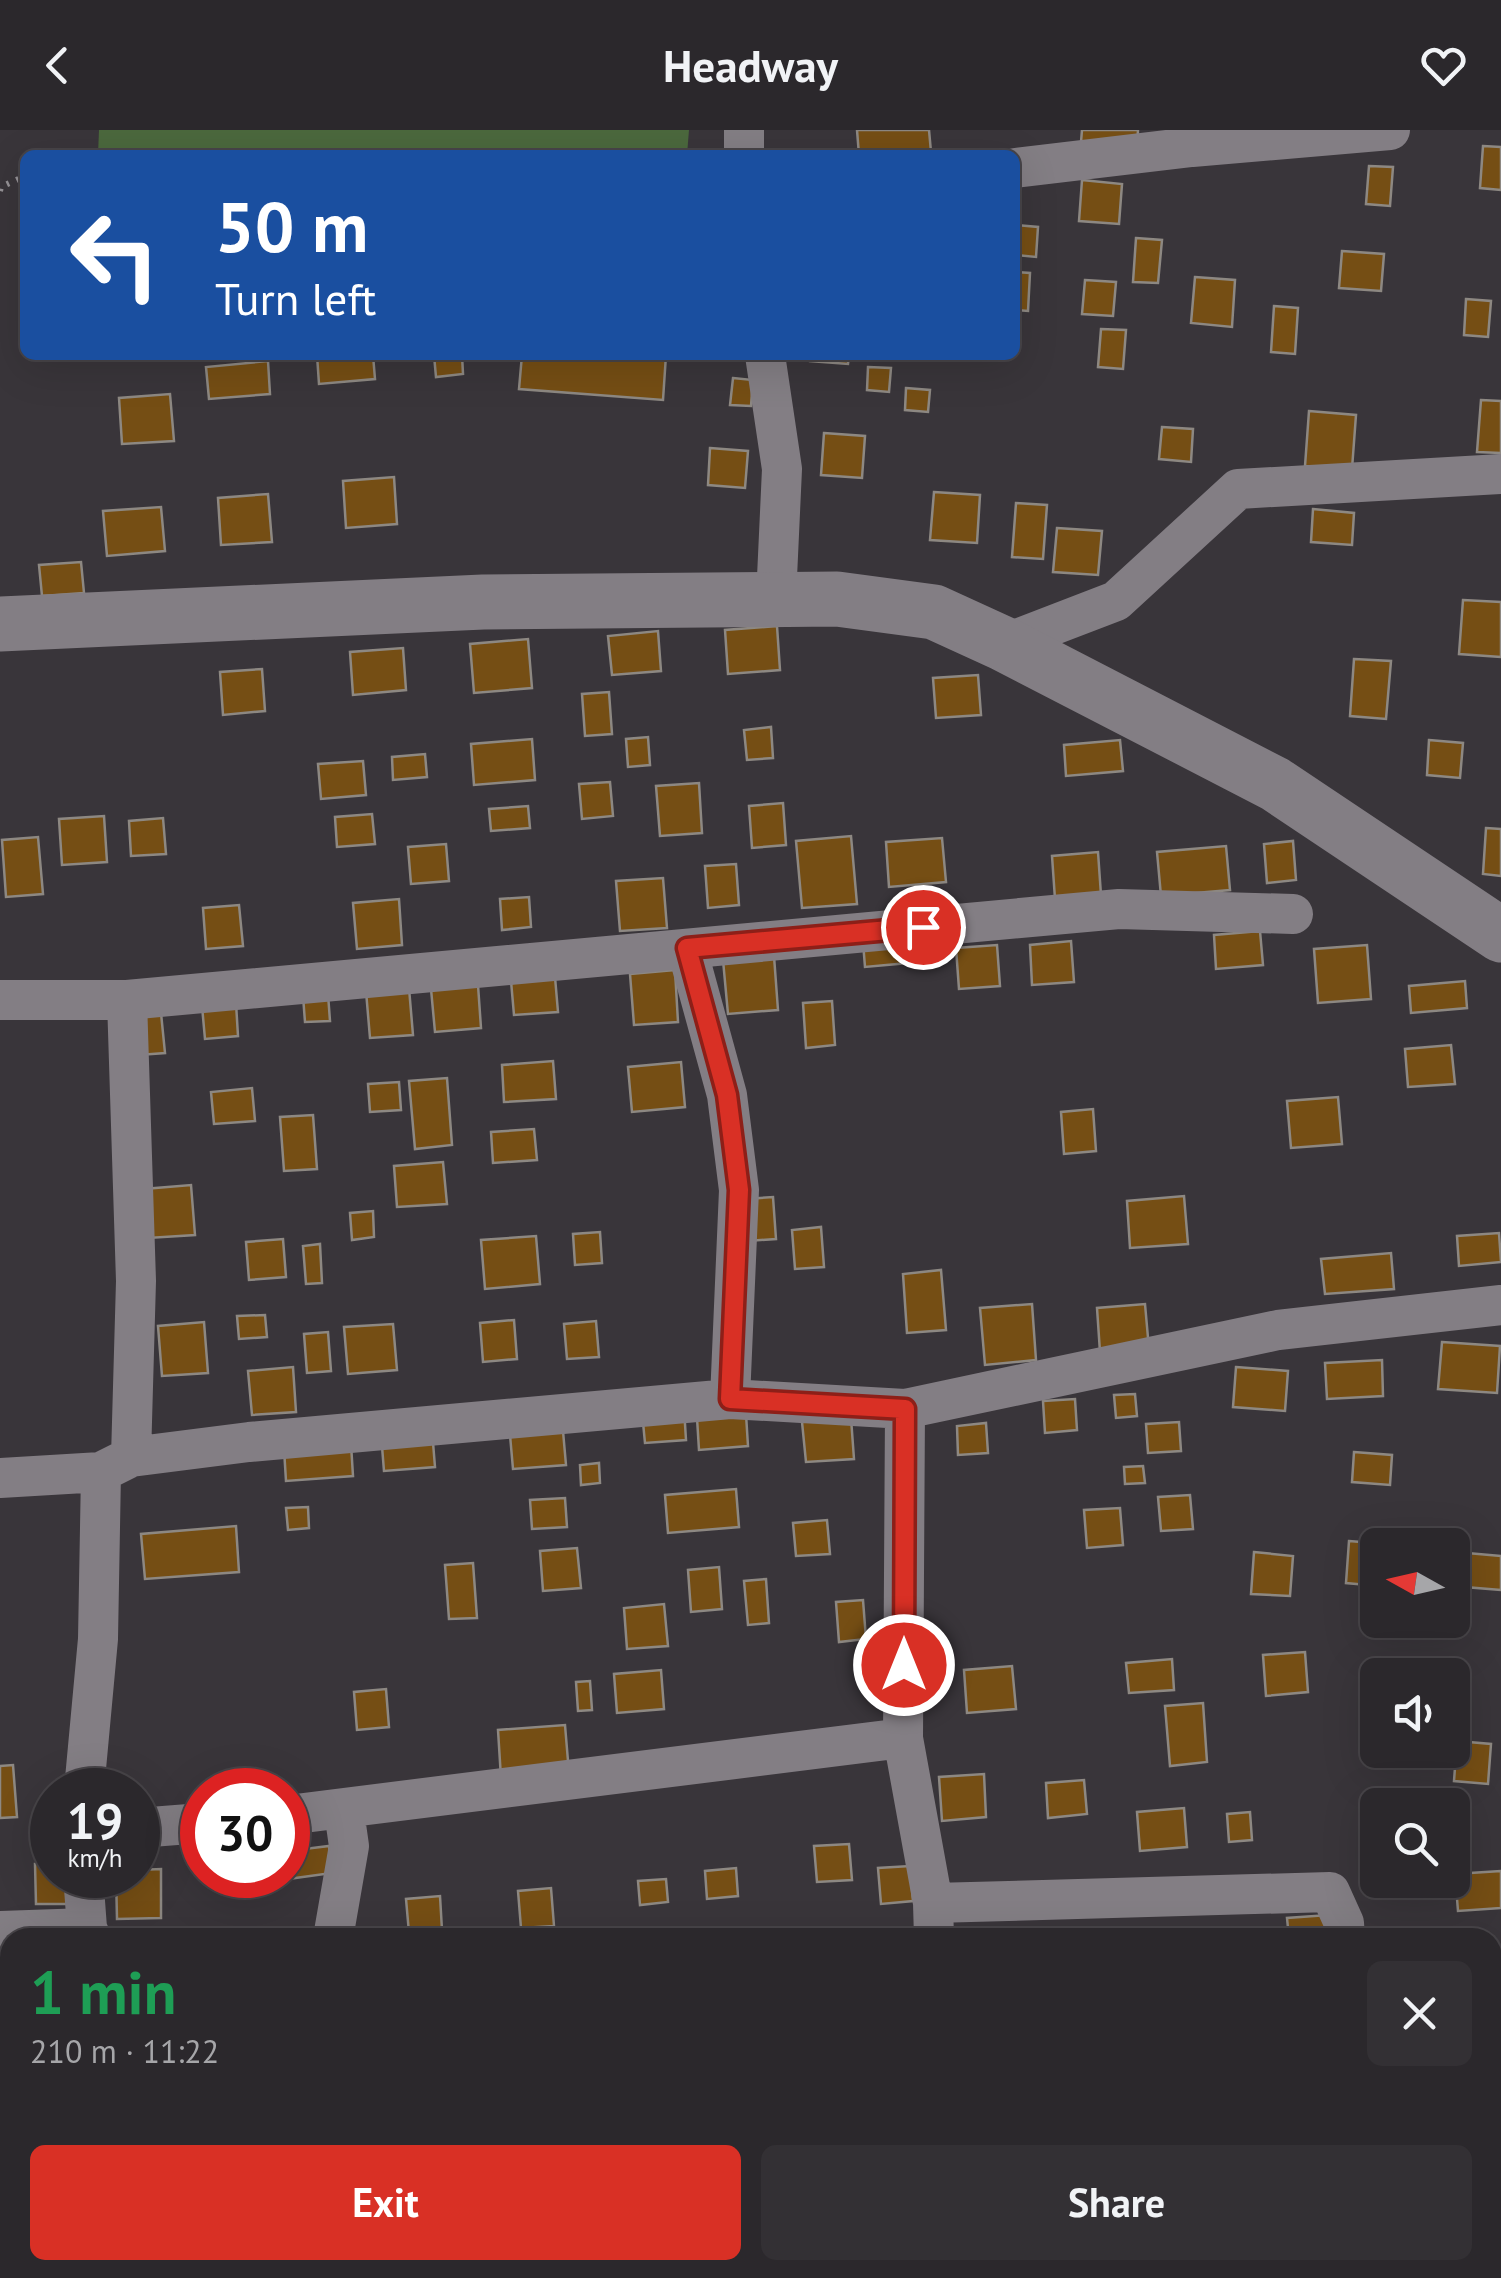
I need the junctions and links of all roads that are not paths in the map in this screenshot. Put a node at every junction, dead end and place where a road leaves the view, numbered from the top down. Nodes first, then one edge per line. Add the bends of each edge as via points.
1 (1390, 130) edge
2 (1020, 167) edge
3 (766, 360) edge
4 (1501, 474) edge
5 (776, 600) junction
6 (0, 624) edge
7 (1004, 644) junction
8 (1293, 914) dead end
9 (1501, 935) edge
10 (687, 948) junction
11 (0, 1000) edge
12 (127, 1000) junction
13 (1501, 1305) edge
14 (730, 1399) junction
15 (905, 1409) junction
16 (116, 1464) junction
17 (0, 1478) edge
18 (903, 1738) junction
19 (86, 1768) edge
20 (344, 1810) junction
21 (310, 1814) edge
22 (85, 1898) edge
23 (933, 1920) edge
24 (88, 1928) edge
25 (335, 1928) edge
26 (1344, 1928) edge

1 - 2 street
3 - 5 street via 782,469
4 - 7 street via 1238,490 1116,601
5 - 6 main road via 483,602
5 - 7 main road via 838,599 934,612
7 - 9 main road via 1275,784
8 - 10 street via 1119,908
10 - 12 street
10 - 14 street via 727,1095 739,1190
11 - 12 street
12 - 16 street via 136,1281
13 - 15 street via 1278,1330
14 - 15 street
14 - 16 street via 249,1442
15 - 18 street
16 - 17 street
16 - 19 street
18 - 20 street
18 - 23 street
20 - 21 street
20 - 25 street via 348,1846
22 - 24 street
23 - 26 street via 1330,1892

